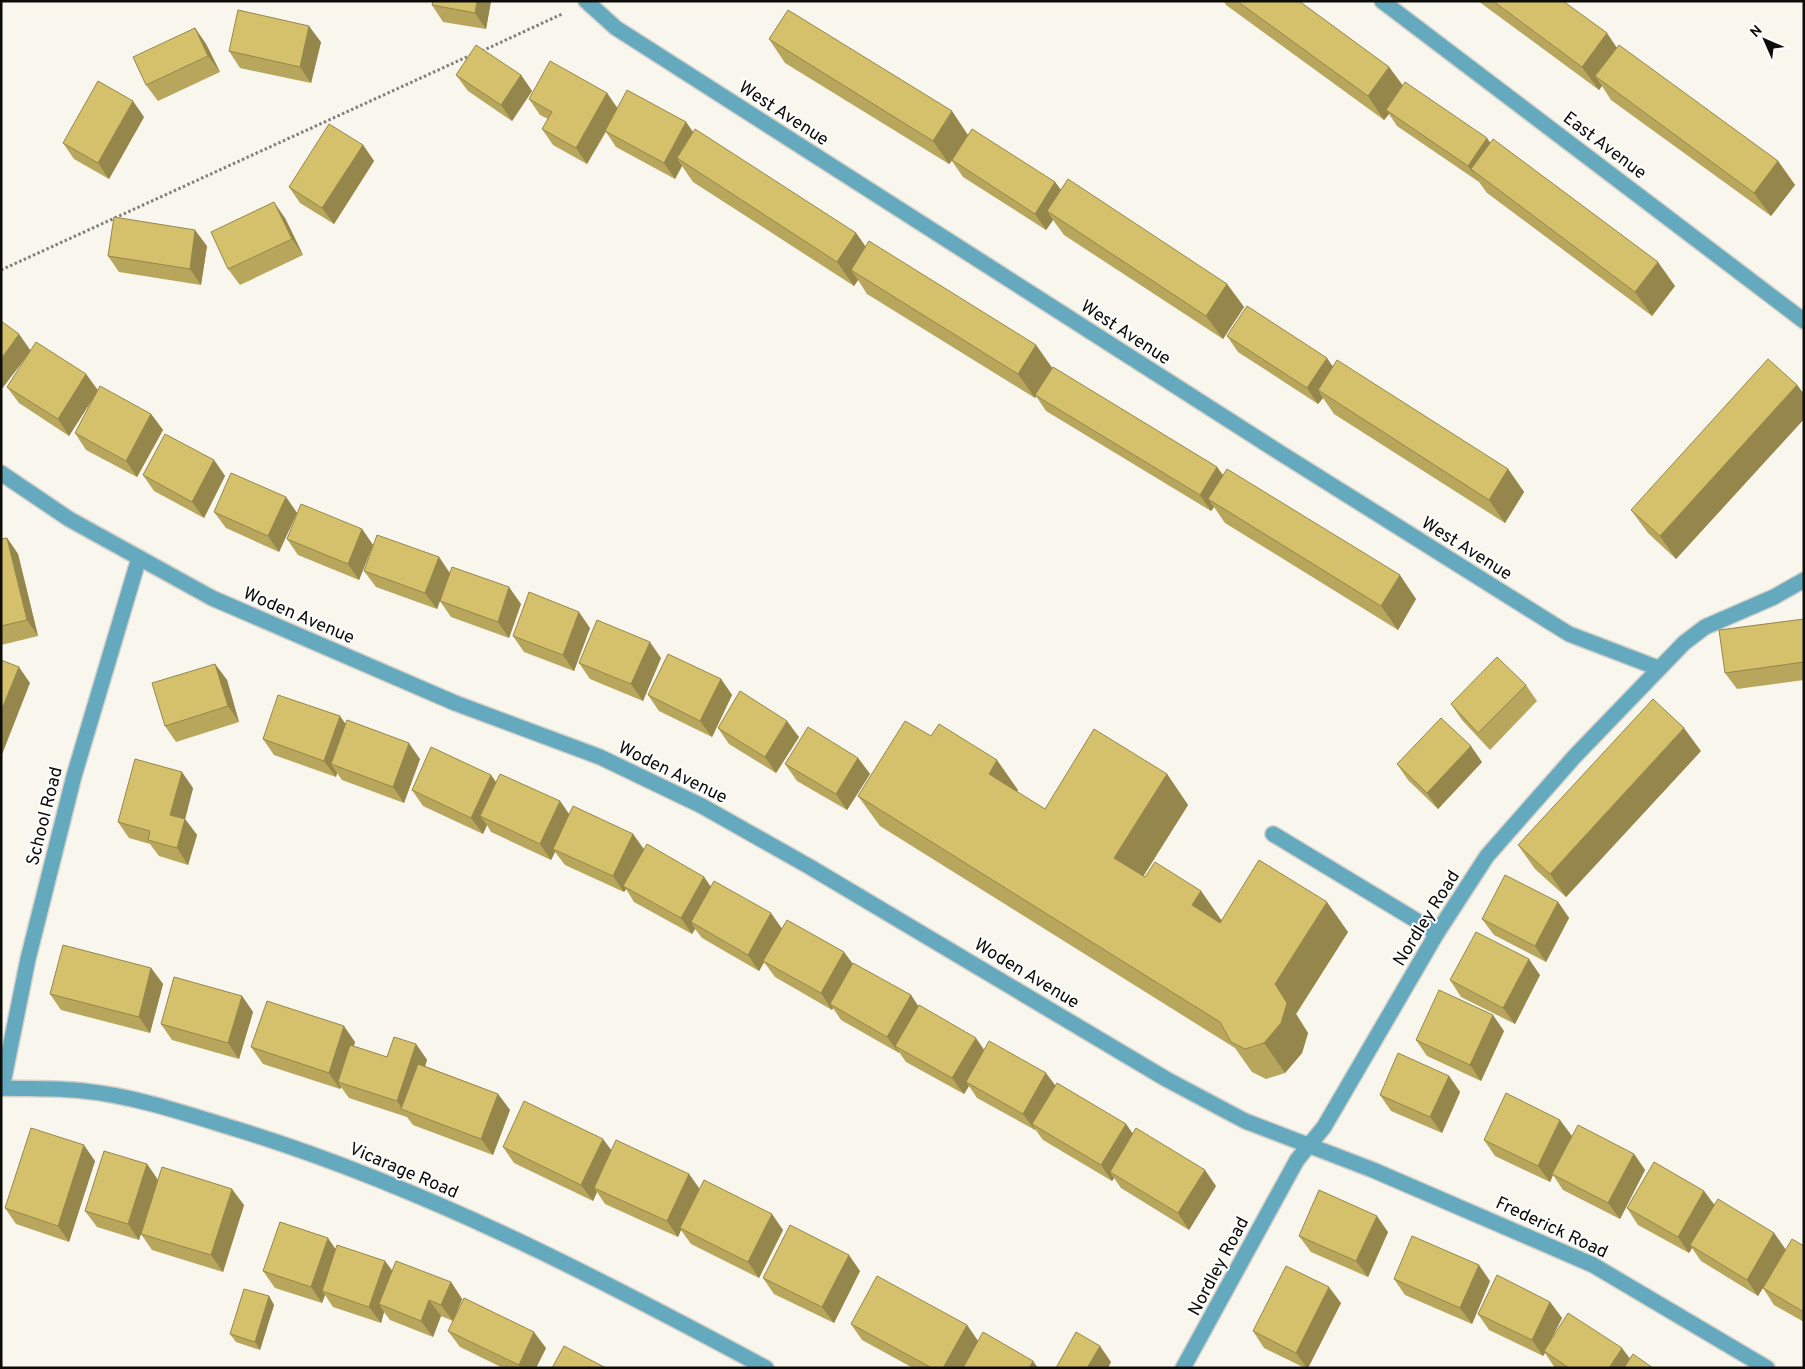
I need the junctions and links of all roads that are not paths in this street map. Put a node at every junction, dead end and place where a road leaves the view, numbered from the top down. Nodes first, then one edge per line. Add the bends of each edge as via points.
1 (1382, 1) edge
2 (586, 2) edge
3 (1804, 321) edge
4 (1, 473) edge
5 (139, 558) junction
6 (1804, 580) edge
7 (1658, 668) junction
8 (1273, 834) dead end
9 (1437, 933) junction
10 (2, 1088) edge
11 (1309, 1144) junction
12 (766, 1368) edge
13 (1183, 1368) edge
14 (1767, 1368) edge

1 - 3 street, East Avenue
2 - 7 street, West Avenue via 625,34 1560,629
4 - 5 street, Woden Avenue via 70,519
5 - 10 street, School Road via 71,785 28,959
5 - 11 street, Woden Avenue via 212,598 455,703 600,757 702,806 1166,1079 1245,1121
6 - 7 street, Nordley Road via 1705,627
7 - 9 street, Nordley Road via 1487,856
8 - 9 street
9 - 11 street, Nordley Road via 1324,1127
10 - 12 street, Vicarage Road via 85,1091 170,1108 340,1164 436,1202 525,1244
11 - 13 street, Nordley Road via 1297,1160
11 - 14 street, Frederick Road via 1593,1265

